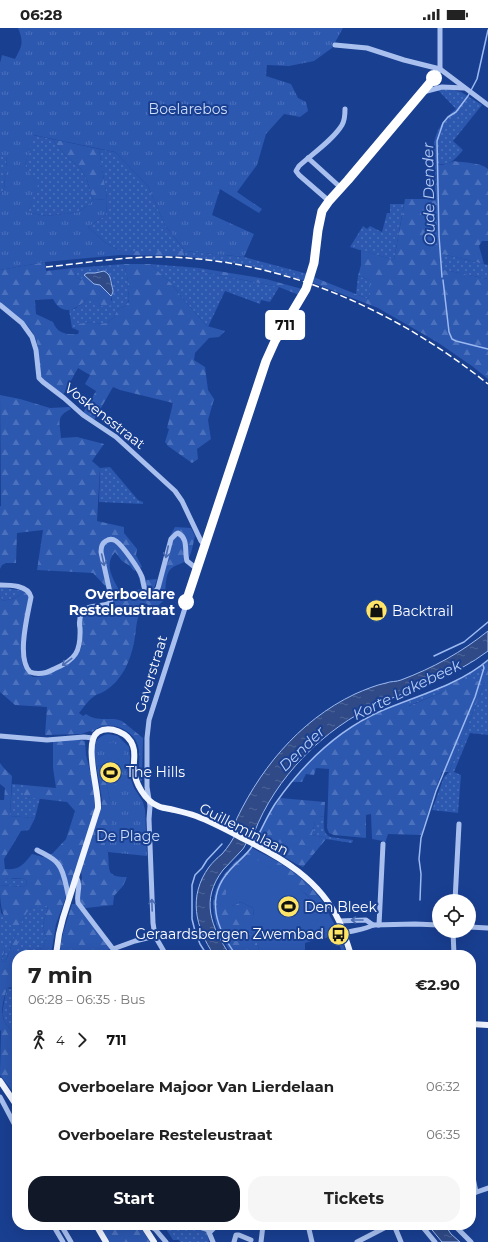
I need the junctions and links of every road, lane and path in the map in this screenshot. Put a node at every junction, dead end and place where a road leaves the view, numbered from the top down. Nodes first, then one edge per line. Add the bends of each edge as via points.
1 (440, 28) edge
2 (335, 45) dead end
3 (440, 69) junction
4 (468, 90) junction
5 (422, 92) junction
6 (488, 105) edge
7 (345, 109) dead end
8 (308, 158) junction
9 (340, 187) junction
10 (329, 201) junction
11 (0, 305) edge
12 (205, 545) junction
13 (197, 569) junction
14 (0, 585) edge
15 (0, 736) edge
16 (93, 738) junction
17 (148, 800) junction
18 (459, 824) dead end
19 (383, 844) dead end
20 (37, 850) dead end
21 (76, 876) junction
22 (455, 894) edge
23 (69, 898) junction
24 (339, 921) junction
25 (376, 925) junction
26 (432, 925) edge
27 (476, 927) edge
28 (488, 928) edge
29 (344, 933) junction
30 (155, 936) junction
31 (453, 938) edge
32 (57, 950) edge
33 (163, 950) edge
34 (349, 950) edge
35 (454, 950) edge
36 (476, 1024) edge
37 (488, 1025) edge
38 (0, 1081) edge
39 (0, 1097) edge
40 (12, 1099) edge
41 (12, 1120) edge
42 (488, 1188) edge
43 (476, 1192) edge
44 (56, 1230) edge
45 (64, 1230) edge
46 (99, 1230) edge
47 (146, 1230) edge
48 (155, 1230) edge
49 (207, 1230) edge
50 (262, 1230) edge
51 (309, 1230) edge
52 (376, 1230) edge
53 (396, 1230) edge
54 (425, 1230) edge
55 (459, 1230) edge
56 (210, 1232) joint
57 (251, 1240) dead end
58 (63, 1242) edge
59 (71, 1242) edge
60 (106, 1242) edge
61 (154, 1242) edge
62 (166, 1242) edge
63 (213, 1242) edge
64 (234, 1242) edge
65 (260, 1242) edge
66 (312, 1242) edge
67 (357, 1242) edge
68 (401, 1242) edge
69 (435, 1242) edge
70 (471, 1242) edge

1 - 3 street
2 - 3 street via 367,48
3 - 4 street
3 - 5 street, Gaverstraat
4 - 5 street via 455,86
4 - 6 street
5 - 9 street, Gaverstraat
7 - 8 street via 342,125
8 - 9 street
8 - 10 street via 296,171
9 - 10 street, Gaverstraat
10 - 12 street, Gaverstraat via 322,211 314,263 308,283 266,361
11 - 12 street, Voskensstraat via 22,323 32,337 39,378 75,409 116,437 175,491
12 - 13 street, Gaverstraat
13 -> 14 street via 187,561 183,537 176,534 171,539 158,588 149,594 145,590 142,576 124,550 116,541 106,541 101,546 101,552 111,597 110,603 86,608 80,614 80,641 76,654 58,668 34,674 27,669 25,663 25,630 30,593 25,588
13 - 17 street, Gaverstraat via 149,720
15 - 16 street via 47,740
16 - 17 main road via 99,732 108,729 127,736 133,745 137,784
16 - 21 main road via 91,753 98,808
17 - 24 main road, Guilleminlaan via 157,806 195,816 258,846 300,873 317,888
30 -> 17 street, Gaverstraat
18 - 22 street
19 - 25 street
20 - 23 street via 59,865
21 - 23 main road
21 - 30 street via 80,883 78,903 114,949
23 - 32 main road
25 -> 24 street via 366,920
24 - 29 main road, Guilleminlaan
25 - 26 street
25 - 29 street
27 - 28 street
29 - 34 main road, Guilleminlaan
30 - 33 street
31 - 35 street
36 - 37 main road
38 - 40 main road
39 - 41 street
42 - 43 street
44 - 58 street
45 - 59 street
46 - 60 main road
47 - 61 main road
48 - 62 street
49 - 56 street
50 - 65 street
51 - 66 street
52 - 67 street
53 - 68 street
54 - 69 street
55 - 70 street
56 - 63 street
57 - 64 street via 236,1235

